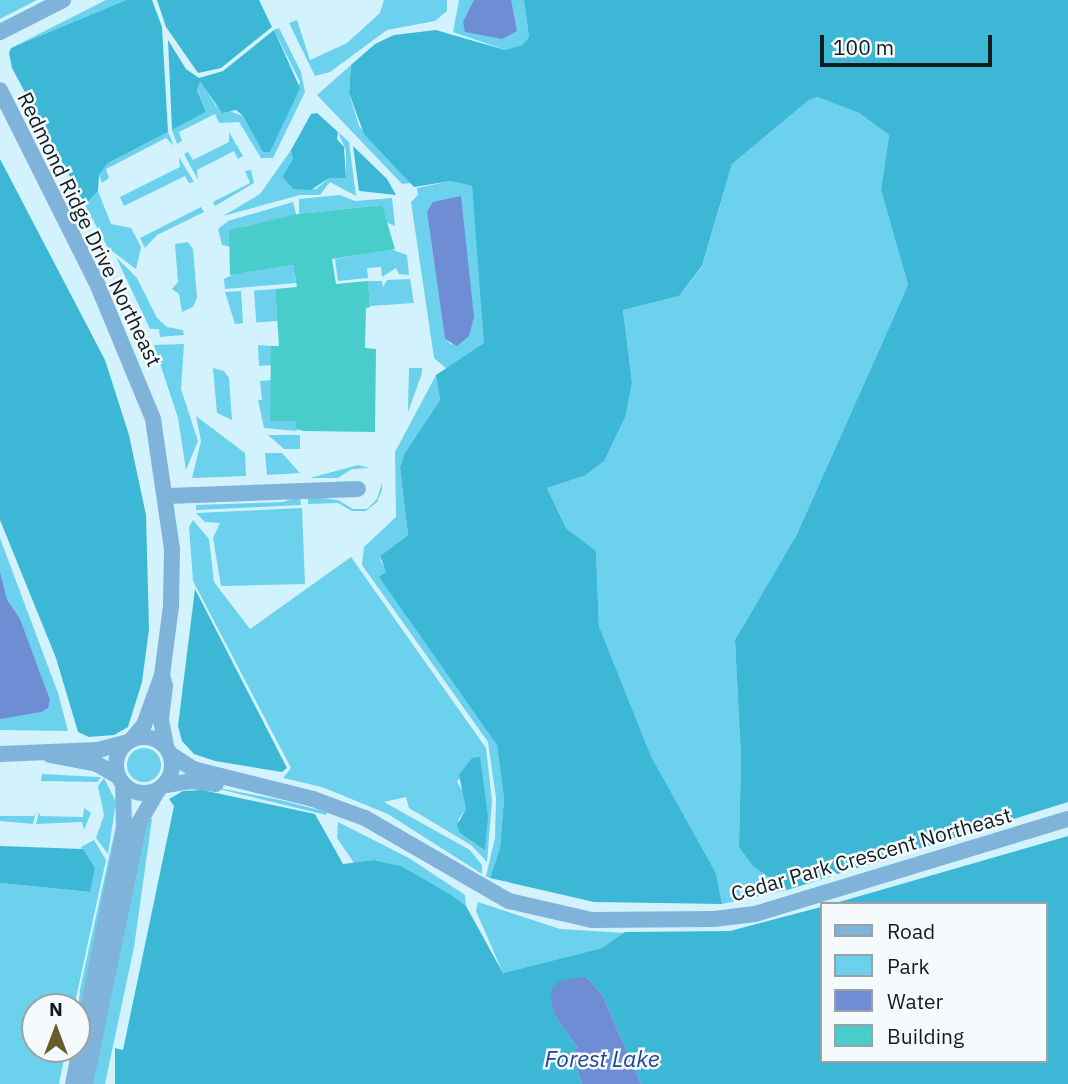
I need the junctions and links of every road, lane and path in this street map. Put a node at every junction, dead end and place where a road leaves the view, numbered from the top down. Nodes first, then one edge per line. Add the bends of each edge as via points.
1 (63, 0) edge
2 (0, 32) edge
3 (0, 90) edge
4 (358, 489) dead end
5 (167, 496) junction
6 (162, 675) junction
7 (129, 741) junction
8 (168, 750) junction
9 (0, 754) edge
10 (48, 754) junction
11 (120, 780) junction
12 (253, 786) junction
13 (162, 788) junction
14 (1068, 819) edge
15 (73, 1084) edge
16 (85, 1084) edge

1 - 2 street
3 - 5 street, Redmond Ridge Drive Northeast via 99,286 145,391
4 - 5 street
5 - 6 street, Redmond Ridge Drive Northeast via 173,576
6 - 7 street, Redmond Ridge Drive Northeast via 144,725
6 - 8 street, Redmond Ridge Drive Northeast via 160,720
7 - 8 street via 155,738
7 - 10 street
7 - 11 street, Redmond Ridge Drive Northeast via 116,761
8 - 12 street, Cedar Park Crescent Northeast via 193,769
8 - 13 street, Redmond Ridge Drive Northeast via 172,768
9 - 10 street
10 - 11 street via 97,764
11 - 13 street via 136,792
11 - 15 street, Redmond Ridge Drive Northeast via 124,830
12 - 13 street, Cedar Park Crescent Northeast via 191,781
12 - 14 street, Cedar Park Crescent Northeast via 313,799 365,818 509,901 592,920 755,914
13 - 16 street, Redmond Ridge Drive Northeast via 139,823

